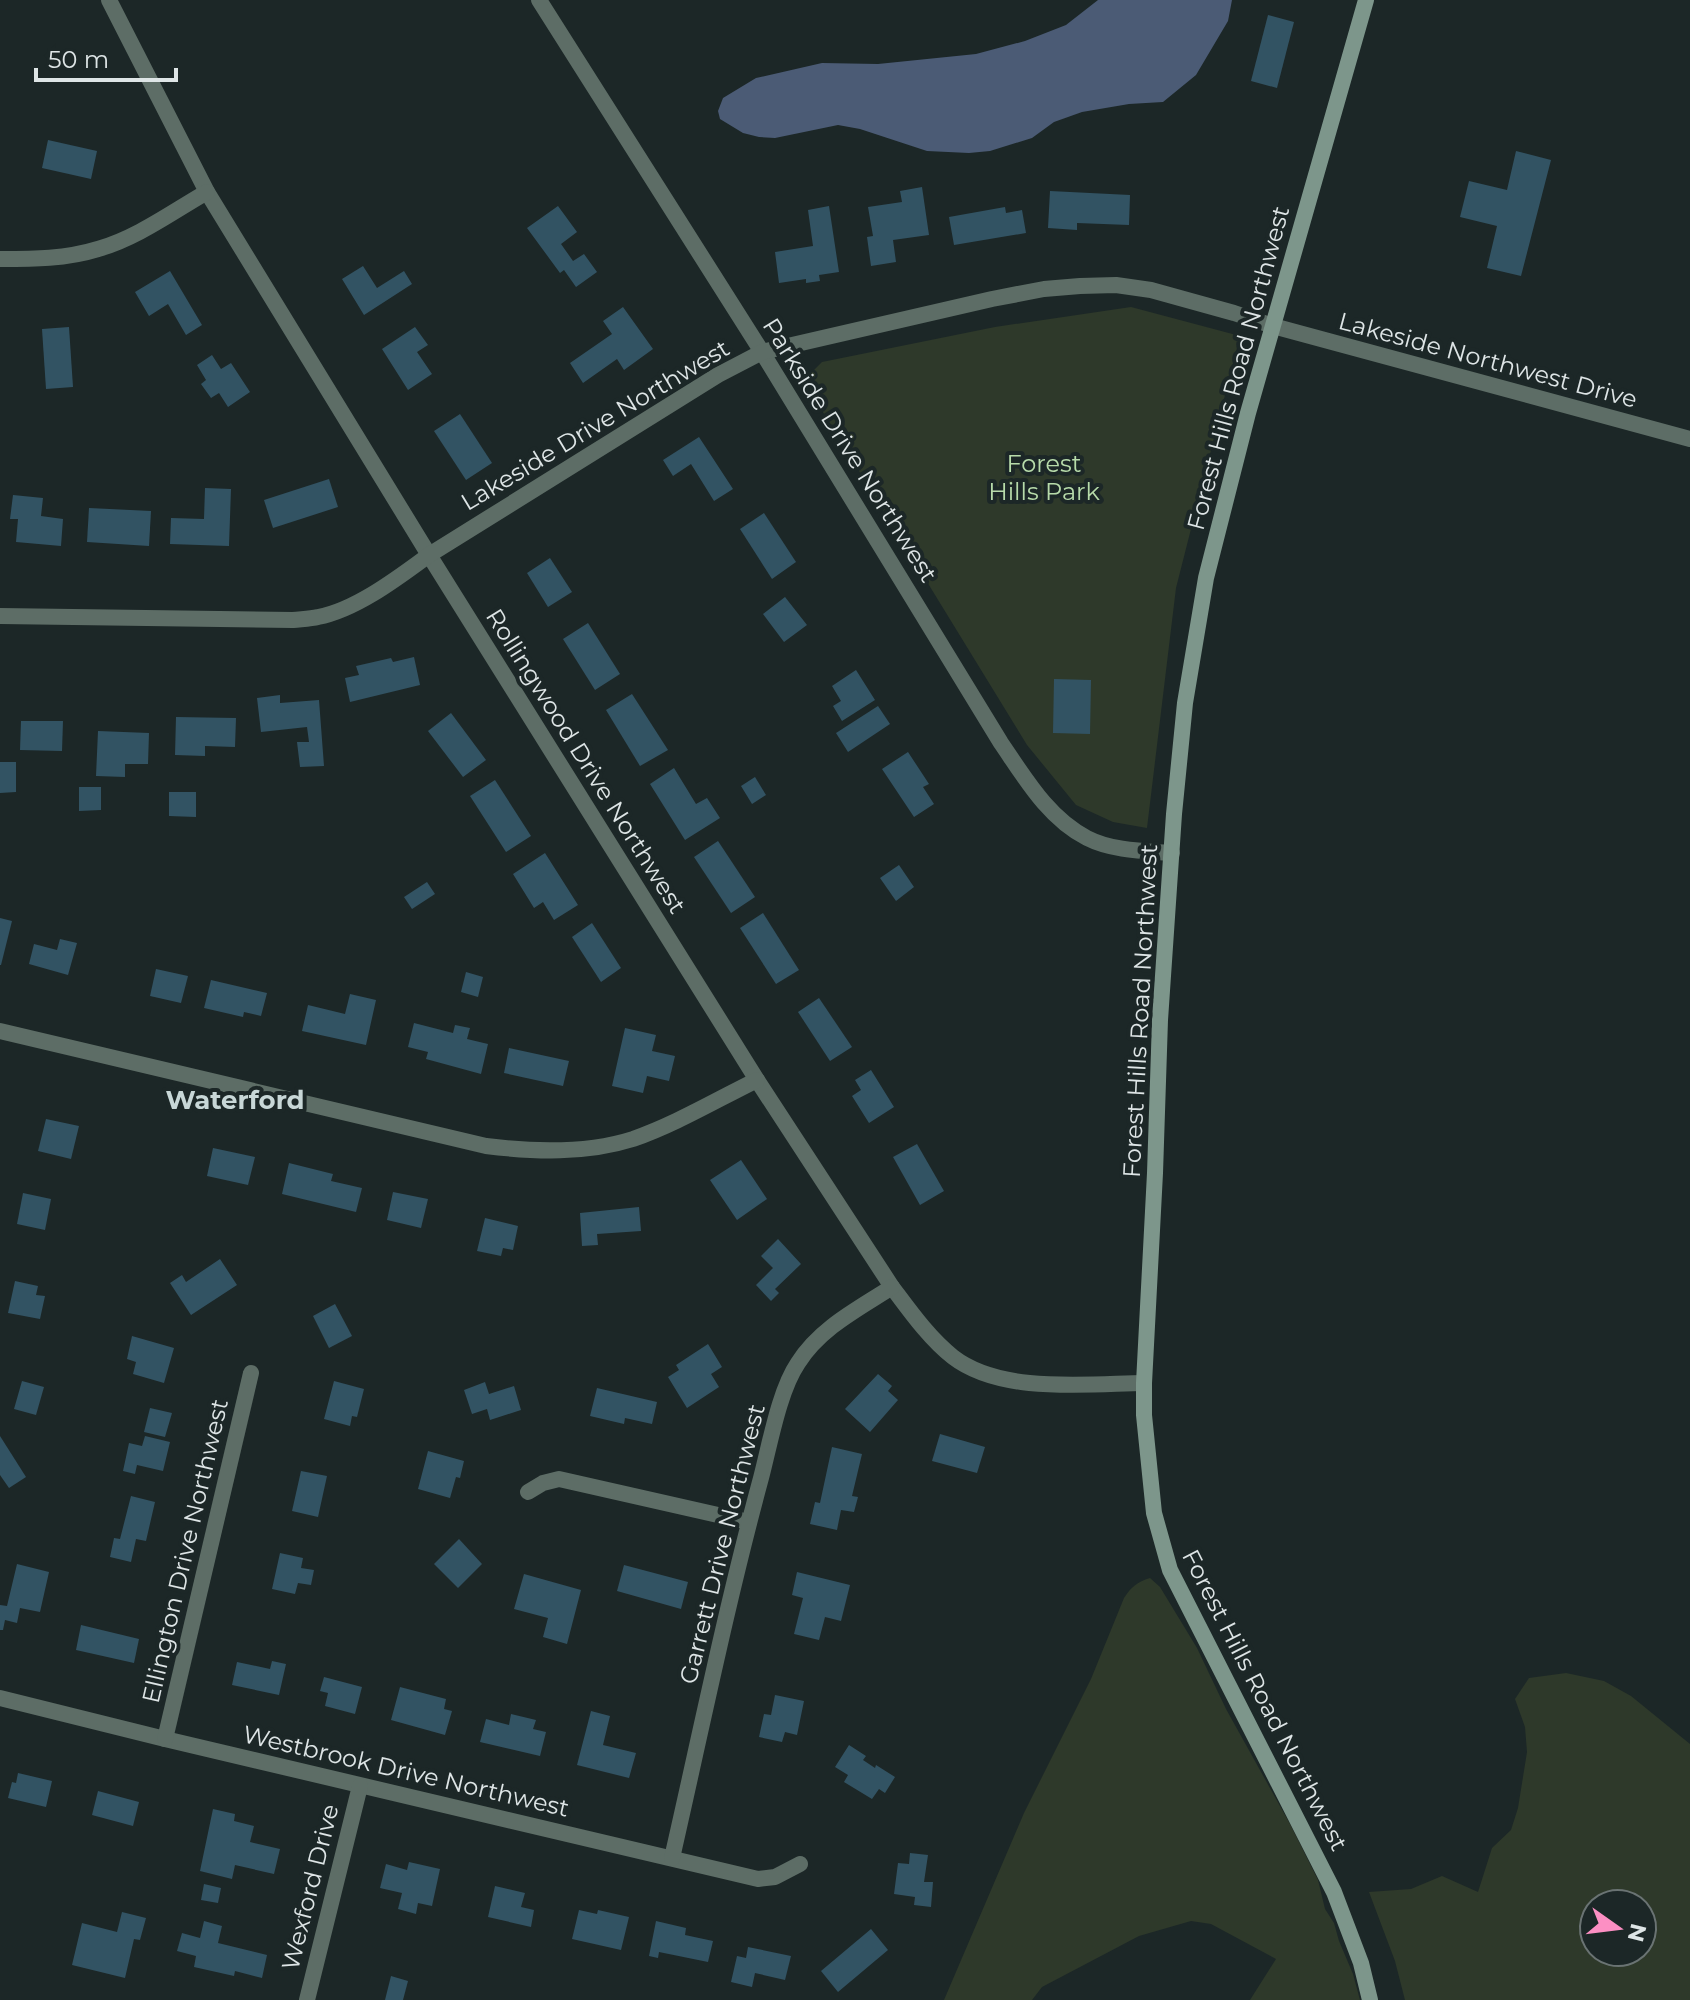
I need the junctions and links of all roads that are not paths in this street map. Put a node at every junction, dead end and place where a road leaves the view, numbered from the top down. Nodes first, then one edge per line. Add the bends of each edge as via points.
1 (109, 0) edge
2 (539, 0) edge
3 (1366, 0) edge
4 (207, 192) junction
5 (0, 259) edge
6 (1273, 326) junction
7 (762, 352) junction
8 (1690, 439) edge
9 (429, 555) junction
10 (0, 616) edge
11 (1172, 853) junction
12 (1, 1036) edge
13 (757, 1080) junction
14 (892, 1287) junction
15 (251, 1373) dead end
16 (1144, 1383) junction
17 (528, 1492) dead end
18 (749, 1522) junction
19 (0, 1698) edge
20 (165, 1739) junction
21 (360, 1786) junction
22 (672, 1858) junction
23 (800, 1864) dead end
24 (307, 2000) edge
25 (1370, 2000) edge

1 - 4 street, Rollingwood Drive Northwest
2 - 7 street, Parkside Drive Northwest
3 - 6 main road, Forest Hills Road Northwest
4 - 5 street via 99,249 62,257
4 - 9 street, Rollingwood Drive Northwest
6 - 7 street, Lakeside Drive Northwest via 1151,290 1080,286 992,299
6 - 8 street, Lakeside Northwest Drive
6 - 11 main road, Forest Hills Road Northwest via 1206,578 1185,703
7 - 9 street, Lakeside Drive Northwest
7 - 11 street, Parkside Drive Northwest via 1001,743 1045,805 1100,843
9 - 10 street, Lakeside Drive Northwest via 391,583 317,618
9 - 13 street, Rollingwood Drive Northwest
11 - 16 main road, Forest Hills Road Northwest
12 - 13 street via 486,1146 540,1151 634,1139
13 - 14 street, Rollingwood Drive Northwest
14 - 16 street, Rollingwood Drive Northwest via 952,1356 986,1375 1043,1385
14 - 18 street, Garrett Drive Northwest via 823,1333 796,1365
15 - 20 street, Ellington Drive Northwest
16 - 25 main road, Forest Hills Road Northwest via 1154,1513 1170,1570 1334,1892
17 - 18 street via 559,1479
18 - 22 street, Garrett Drive Northwest
19 - 20 street, Westbrook Drive Northwest
20 - 21 street, Westbrook Drive Northwest
21 - 22 street, Westbrook Drive Northwest
21 - 24 street, Wexford Drive
22 - 23 street, Westbrook Drive Northwest via 758,1879

